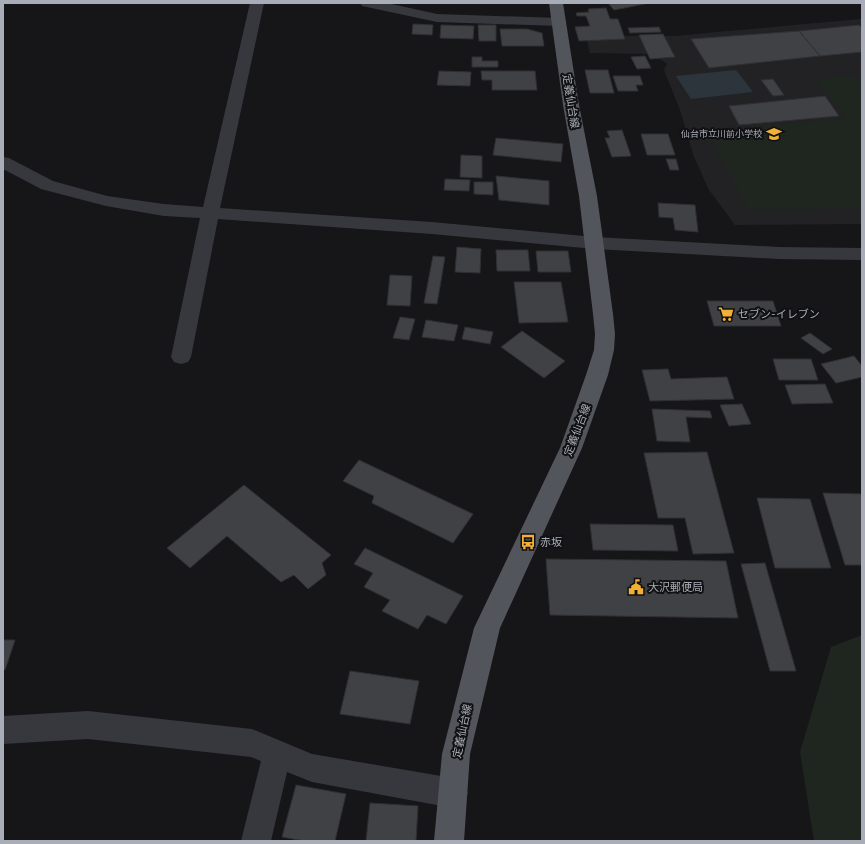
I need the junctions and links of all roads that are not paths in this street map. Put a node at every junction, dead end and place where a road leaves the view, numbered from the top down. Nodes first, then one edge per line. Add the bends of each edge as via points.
1 (257, 3) edge
2 (367, 3) edge
3 (556, 3) edge
4 (559, 22) junction
5 (3, 162) edge
6 (210, 214) junction
7 (595, 243) junction
8 (862, 254) edge
9 (181, 357) dead end
10 (3, 730) edge
11 (277, 754) junction
12 (453, 793) junction
13 (256, 841) edge
14 (449, 841) edge

1 - 6 street
2 - 4 street via 437,18
3 - 4 main road, 定義仙台線
4 - 7 main road, 定義仙台線
5 - 6 street via 47,185 106,201
6 - 7 street via 432,228
6 - 9 street
7 - 8 street via 778,253
7 - 12 main road, 定義仙台線 via 604,350 571,448 487,628 456,754
10 - 11 street via 88,725 252,743
11 - 12 street via 312,768
11 - 13 street
12 - 14 main road, 定義仙台線

